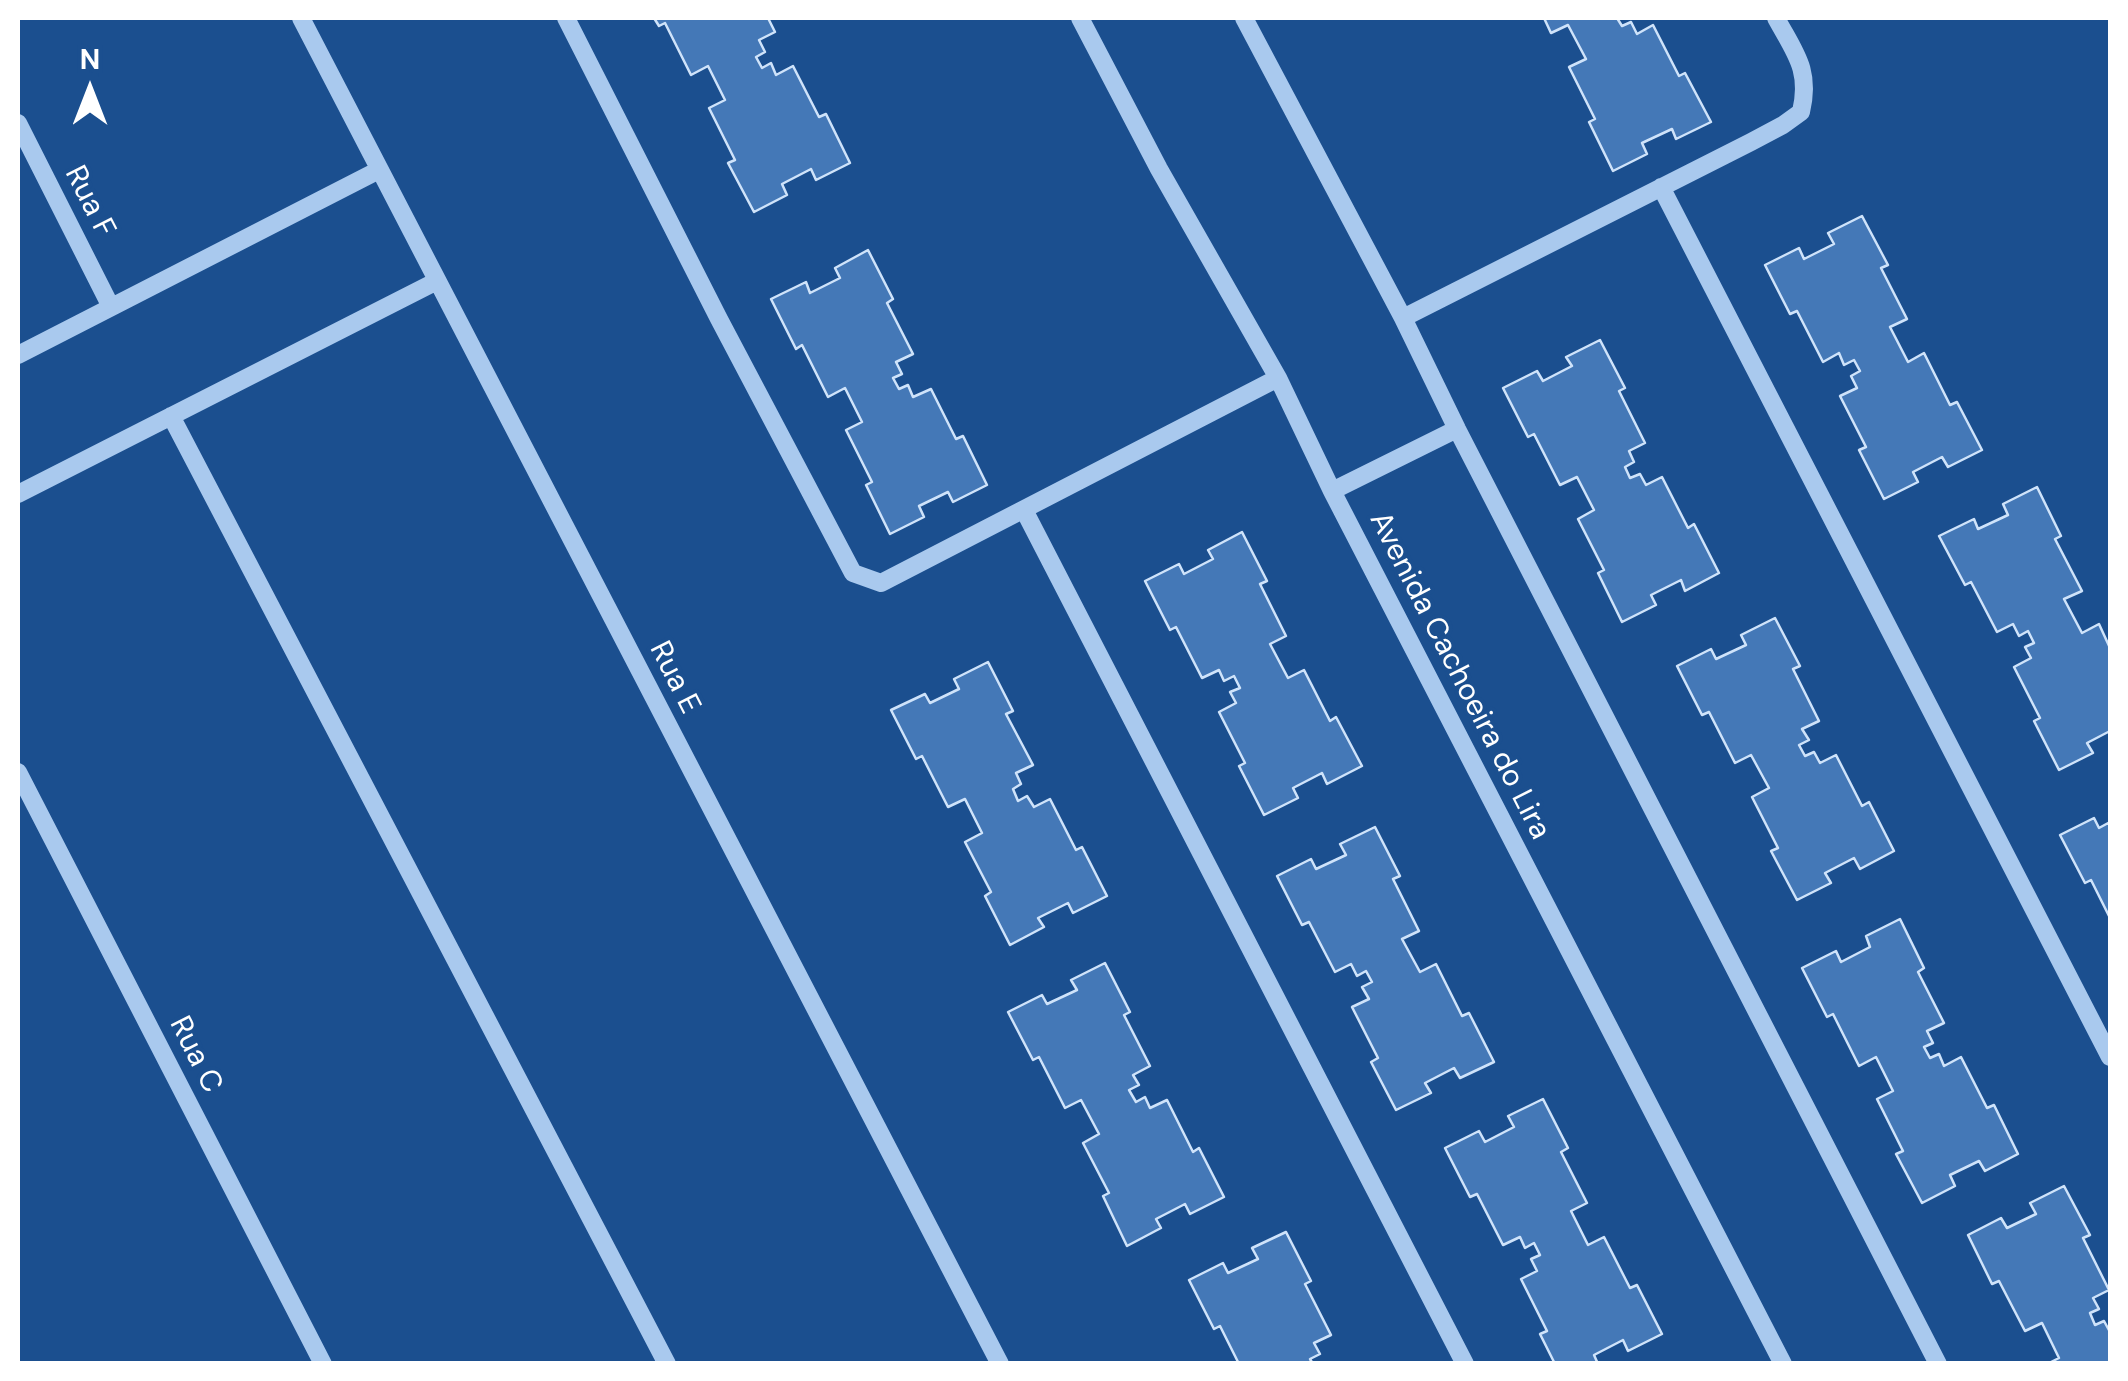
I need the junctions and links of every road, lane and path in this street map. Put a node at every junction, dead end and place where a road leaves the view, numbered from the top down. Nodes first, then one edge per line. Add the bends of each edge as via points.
1 (301, 18) edge
2 (566, 18) edge
3 (1080, 18) edge
4 (1244, 18) edge
5 (1776, 18) edge
6 (18, 123) edge
7 (378, 170) junction
8 (1661, 186) junction
9 (437, 282) junction
10 (111, 307) junction
11 (1403, 318) junction
12 (18, 355) edge
13 (1278, 378) junction
14 (171, 416) junction
15 (1456, 429) junction
16 (1332, 491) junction
17 (18, 494) edge
18 (1024, 510) junction
19 (18, 772) edge
20 (2110, 1056) edge
21 (323, 1364) edge
22 (666, 1364) edge
23 (1000, 1364) edge
24 (1465, 1364) edge
25 (1783, 1364) edge
26 (1938, 1364) edge

1 - 7 street, Rua E
2 - 18 street via 852,572 881,583
3 - 13 street, Avenida Cachoeira do Lira
4 - 11 street
5 - 8 street via 1803,70 1801,112
6 - 10 street, Rua F
7 - 9 street, Rua E
7 - 10 street
8 - 11 street
8 - 20 street
9 - 14 street
9 - 23 street, Rua E
10 - 12 street
11 - 15 street
13 - 16 street, Avenida Cachoeira do Lira
13 - 18 street
14 - 17 street
14 - 22 street
15 - 16 street
15 - 26 street
16 - 25 street, Avenida Cachoeira do Lira
18 - 24 street
19 - 21 street, Rua C

